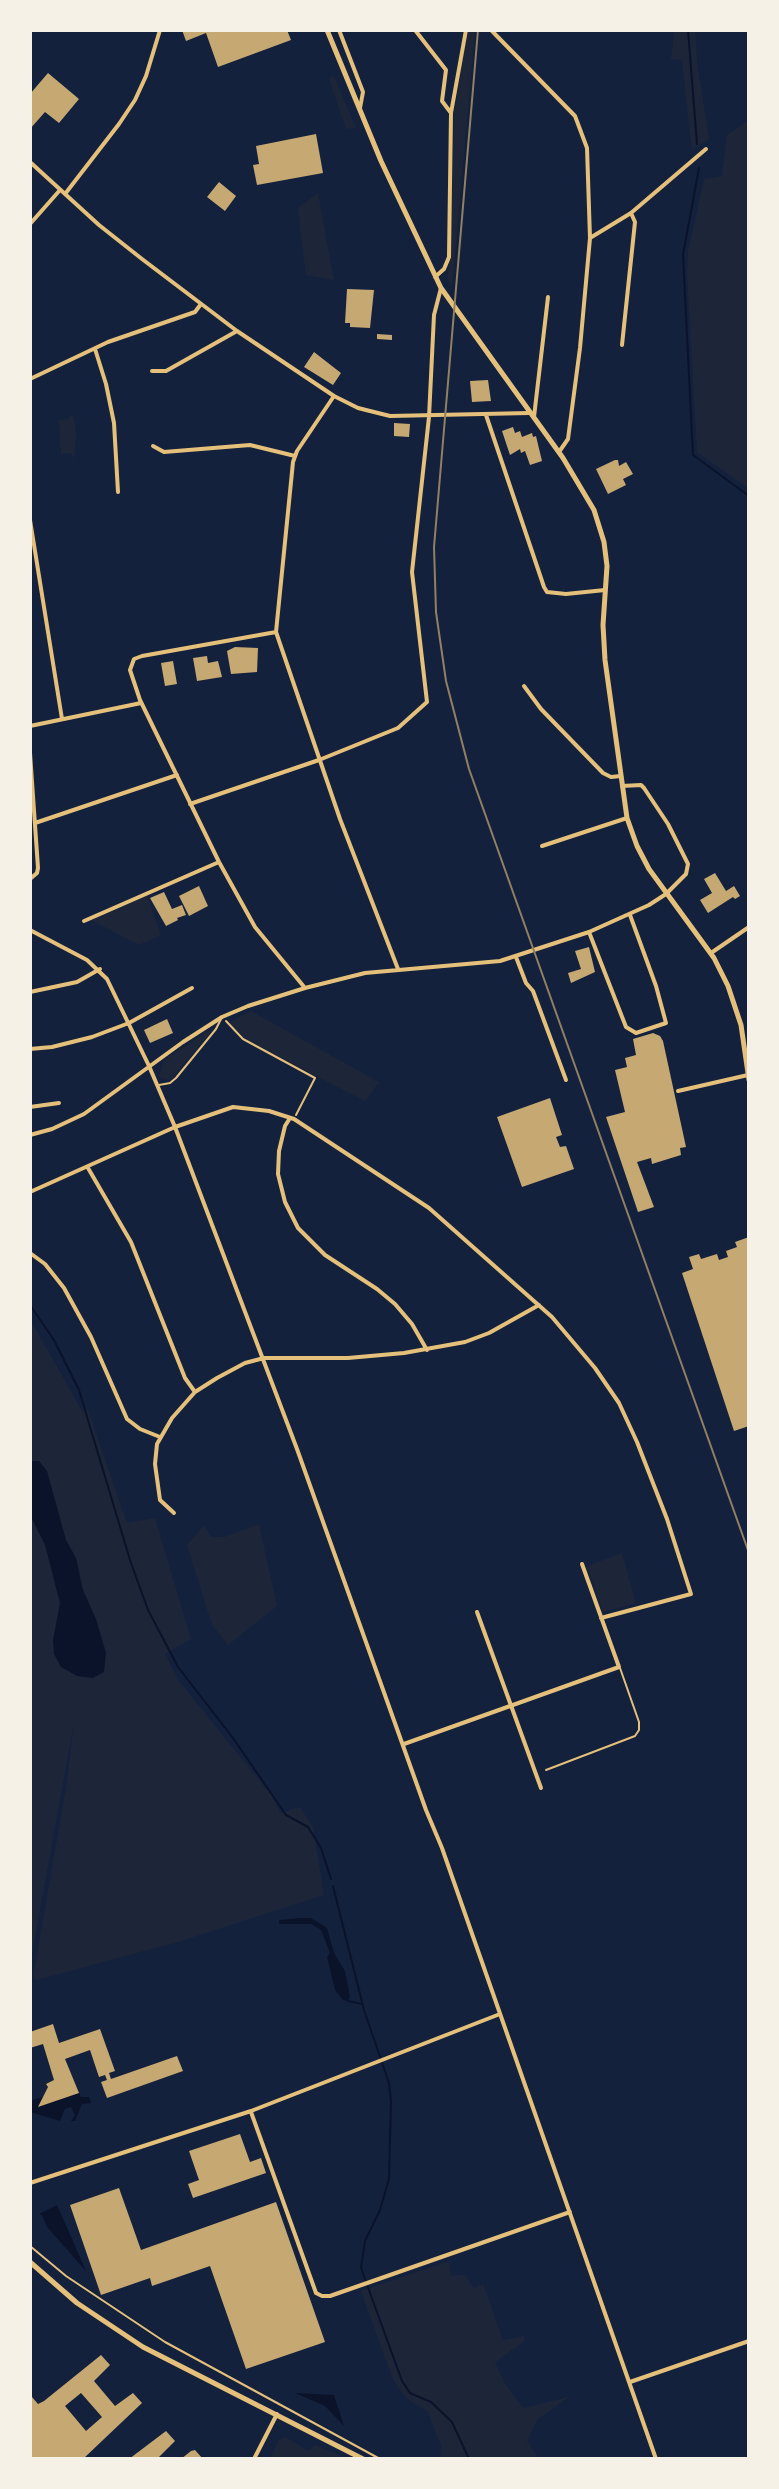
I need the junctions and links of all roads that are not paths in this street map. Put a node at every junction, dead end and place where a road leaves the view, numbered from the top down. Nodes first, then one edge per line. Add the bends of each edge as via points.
1 (160, 30) edge
2 (327, 30) edge
3 (339, 30) edge
4 (415, 30) edge
5 (466, 30) edge
6 (492, 31) edge
7 (360, 108) junction
8 (451, 113) junction
9 (706, 149) dead end
10 (30, 162) edge
11 (63, 192) junction
12 (631, 213) junction
13 (30, 224) edge
14 (590, 238) junction
15 (435, 277) junction
16 (441, 288) junction
17 (548, 297) dead end
18 (201, 304) junction
19 (237, 331) junction
20 (622, 345) dead end
21 (95, 349) junction
22 (152, 371) dead end
23 (30, 379) edge
24 (334, 396) junction
25 (529, 413) junction
26 (486, 415) junction
27 (429, 417) junction
28 (534, 420) junction
29 (153, 446) dead end
30 (559, 452) junction
31 (295, 456) junction
32 (118, 492) dead end
33 (30, 520) edge
34 (606, 590) junction
35 (276, 632) junction
36 (524, 686) dead end
37 (141, 703) junction
38 (62, 719) junction
39 (30, 726) edge
40 (30, 753) edge
41 (319, 760) junction
42 (177, 775) junction
43 (621, 776) junction
44 (622, 786) junction
45 (190, 804) junction
46 (627, 818) junction
47 (35, 823) junction
48 (542, 846) dead end
49 (219, 862) junction
50 (30, 879) edge
51 (666, 894) junction
52 (630, 915) junction
53 (84, 921) dead end
54 (749, 927) edge
55 (30, 930) edge
56 (589, 932) junction
57 (710, 954) junction
58 (516, 957) junction
59 (100, 969) junction
60 (398, 969) junction
61 (192, 988) dead end
62 (305, 988) junction
63 (30, 992) edge
64 (222, 1017) junction
65 (129, 1023) junction
66 (30, 1049) edge
67 (149, 1066) junction
68 (749, 1078) edge
69 (566, 1080) dead end
70 (157, 1085) junction
71 (678, 1091) dead end
72 (59, 1103) dead end
73 (30, 1107) edge
74 (292, 1119) junction
75 (175, 1127) junction
76 (30, 1135) edge
77 (88, 1168) junction
78 (30, 1192) edge
79 (30, 1253) edge
80 (539, 1305) junction
81 (427, 1350) junction
82 (264, 1358) junction
83 (195, 1392) junction
84 (160, 1437) junction
85 (174, 1513) dead end
86 (582, 1564) dead end
87 (477, 1612) dead end
88 (601, 1618) junction
89 (619, 1667) junction
90 (511, 1706) junction
91 (404, 1744) junction
92 (546, 1770) dead end
93 (541, 1788) dead end
94 (500, 2014) junction
95 (251, 2111) junction
96 (30, 2183) edge
97 (570, 2212) junction
98 (30, 2262) edge
99 (749, 2341) edge
100 (630, 2382) junction
101 (277, 2414) junction
102 (254, 2459) edge
103 (363, 2459) edge
104 (656, 2459) edge

1 - 11 street via 135,100
2 - 7 street
3 - 7 street via 363,92
4 - 8 street via 446,70 442,101
5 - 8 street
6 - 14 street via 575,116 582,130
7 - 15 street
8 - 15 street via 449,257
9 - 12 street
10 - 11 street
11 - 13 street
11 - 18 street
12 - 14 street
12 - 20 street via 635,222
14 - 30 street via 568,439
15 - 16 street
16 - 25 street
16 - 27 street via 434,315
17 - 28 street
18 - 19 street
18 - 21 street via 195,312
19 - 22 street via 166,371
19 - 24 street
21 - 23 street
21 - 32 street via 114,423
24 - 27 street via 377,414
24 - 31 street
25 - 26 street
25 - 28 street
26 - 27 street
26 - 34 street via 547,592
27 - 41 street via 412,572 427,702 398,728
28 - 30 street
29 - 31 street via 164,452 250,445
30 - 34 street via 594,510 604,542
31 - 35 street
33 - 38 street
34 - 43 street via 603,640
35 - 37 street via 134,659 130,670
35 - 41 street
36 - 43 street via 603,773
37 - 38 street
37 - 42 street
38 - 39 street
40 - 47 street
41 - 45 street
41 - 60 street
42 - 45 street
42 - 47 street
43 - 44 street
44 - 46 street
44 - 51 street via 644,788 688,864 686,874
45 - 49 street
46 - 48 street
46 - 51 street
47 - 50 street via 38,868
49 - 53 street
49 - 62 street via 255,927
51 - 52 street
51 - 57 street
52 - 56 street
52 - 56 street via 666,1023 636,1033 626,1027
54 - 57 street
55 - 59 street
56 - 58 street
57 - 68 street via 736,1007
58 - 60 street
58 - 69 street
59 - 63 street via 77,982
59 - 65 street
60 - 62 street
61 - 65 street
62 - 64 street
64 - 67 street
64 - 70 lane via 176,1078
65 - 66 street via 92,1037
65 - 67 street
67 - 70 street
67 - 76 street via 84,1114
68 - 71 street
70 - 75 street
72 - 73 street
74 - 75 street via 233,1107
74 - 80 street via 429,1208
74 - 81 street via 285,1126 278,1174 298,1228 325,1255 395,1304
75 - 77 street
75 - 82 street
77 - 78 street
77 - 83 street via 131,1242
79 - 84 street via 64,1288 127,1419
80 - 81 street via 489,1333
80 - 88 street via 619,1403 691,1594
81 - 82 street via 348,1358
82 - 83 street
82 - 91 street
83 - 84 street
84 - 85 street via 156,1482 160,1500
86 - 88 street
87 - 90 street
88 - 89 street
89 - 90 street
89 - 92 lane via 639,1722 635,1736
90 - 91 street
90 - 93 street
91 - 94 street
94 - 95 street
94 - 97 street
95 - 96 street
95 - 97 street via 316,2293 322,2296
97 - 100 street
98 - 101 street via 118,2331
99 - 100 street
100 - 104 street
101 - 102 street
101 - 103 street

